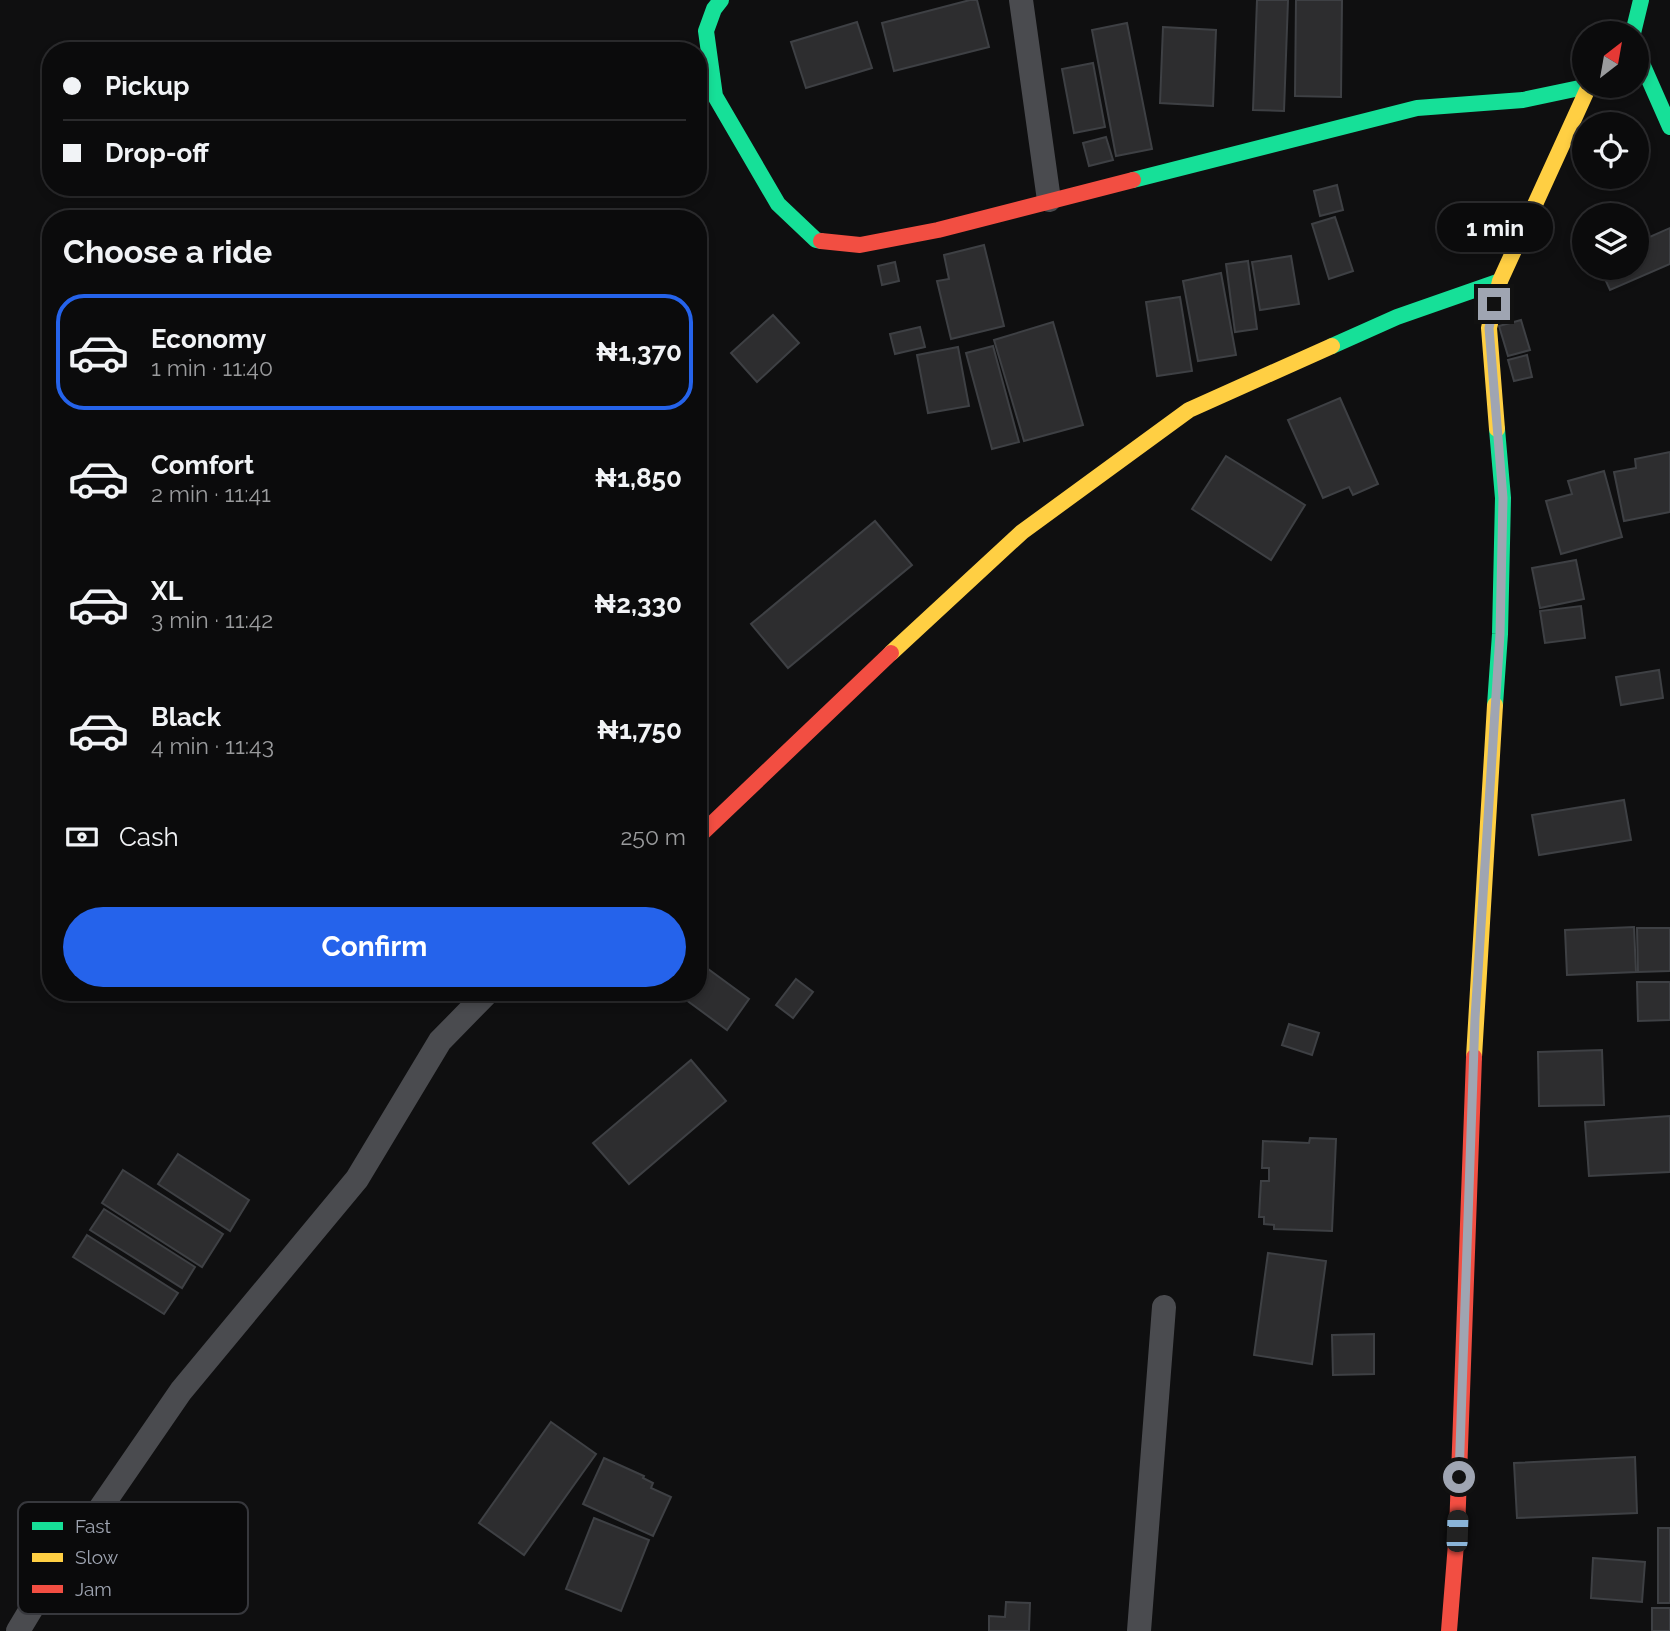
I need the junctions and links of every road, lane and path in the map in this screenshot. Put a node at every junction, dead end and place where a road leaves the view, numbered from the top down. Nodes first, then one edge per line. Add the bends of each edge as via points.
1 (721, 0) edge
2 (1021, 0) edge
3 (1641, 0) edge
4 (1636, 21) edge
5 (1649, 79) edge
6 (1670, 127) edge
7 (1049, 200) junction
8 (1500, 281) junction
9 (707, 827) edge
10 (479, 1001) edge
11 (1164, 1307) dead end
12 (105, 1502) edge
13 (28, 1614) edge
14 (18, 1631) edge
15 (1139, 1631) edge
16 (1449, 1631) edge

1 - 7 street via 706,31 715,96 778,204 816,240 860,245
2 - 7 street
3 - 4 street
5 - 6 street
7 - 8 street via 1418,108 1523,100 1589,86
8 - 9 street via 1397,317 1189,410 1022,532
8 - 16 street via 1489,328 1503,498 1500,634 1475,1018 1457,1531
10 - 12 street via 440,1041 357,1179 181,1391
11 - 15 street
13 - 14 street

